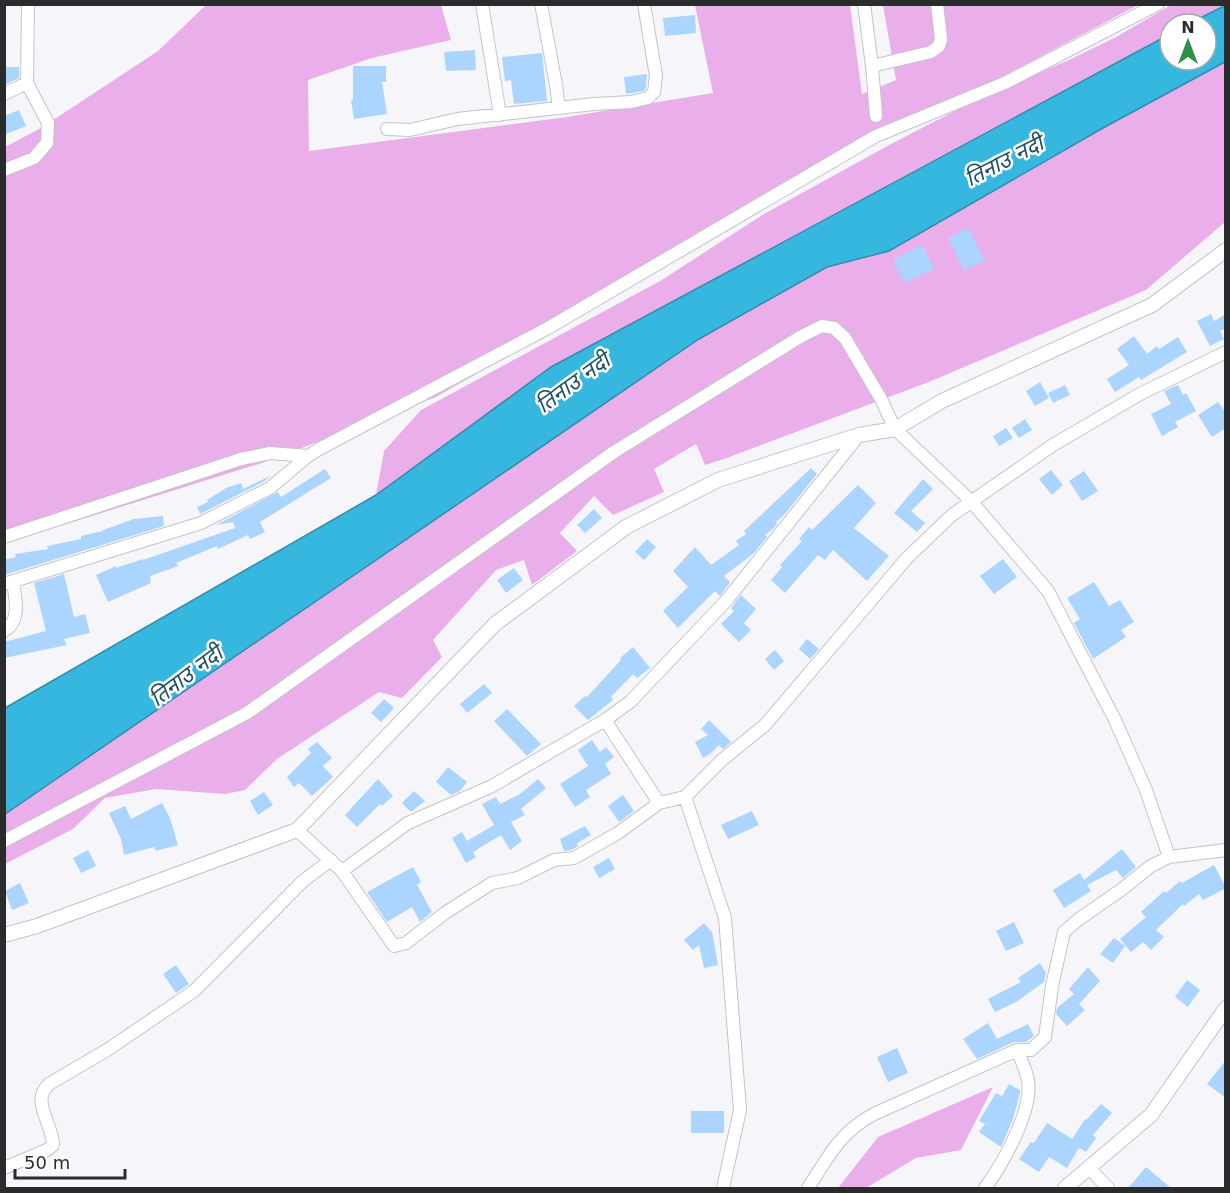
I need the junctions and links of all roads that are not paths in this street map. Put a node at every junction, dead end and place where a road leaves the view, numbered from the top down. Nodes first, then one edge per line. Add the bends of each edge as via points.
1 (28, 4) edge
2 (482, 4) edge
3 (541, 4) edge
4 (644, 4) edge
5 (864, 4) edge
6 (937, 4) edge
7 (1158, 4) edge
8 (872, 66) junction
9 (27, 83) junction
10 (4, 94) edge
11 (559, 108) junction
12 (500, 115) junction
13 (876, 116) dead end
14 (387, 129) dead end
15 (4, 170) edge
16 (1226, 250) edge
17 (1226, 352) edge
18 (895, 429) junction
19 (859, 435) junction
20 (308, 456) junction
21 (971, 501) junction
22 (4, 537) edge
23 (9, 582) edge
24 (4, 631) edge
25 (605, 720) junction
26 (685, 797) junction
27 (659, 803) junction
28 (297, 830) junction
29 (4, 841) edge
30 (1226, 850) edge
31 (1169, 857) junction
32 (331, 860) junction
33 (342, 871) junction
34 (4, 935) edge
35 (1226, 1008) edge
36 (1017, 1050) junction
37 (4, 1168) edge
38 (1089, 1168) junction
39 (723, 1188) edge
40 (808, 1188) edge
41 (985, 1188) edge
42 (1065, 1188) edge
43 (1108, 1188) edge

1 - 9 street
2 - 12 street
3 - 11 street
4 - 11 street via 656,76 654,92 648,98 631,102
5 - 8 street
6 - 8 street via 939,46
7 - 20 street via 1007,82 876,136 548,328
8 - 13 street
9 - 10 street
9 - 15 street via 48,123 47,143 34,158
11 - 12 street
12 - 14 street via 457,119 410,130
16 - 18 street via 1152,305 942,401
17 - 21 street via 1140,394
18 - 19 street
18 - 21 street
18 - 29 street via 845,338 834,328 822,326 614,452 247,713
19 - 25 street via 726,601 630,702
19 - 28 street via 717,480 626,527 495,624
20 - 22 street via 270,453 241,459
20 - 23 street via 270,488 201,523
21 - 26 street via 952,514 908,558 765,724
21 - 31 street via 1048,591 1115,720 1146,790
23 - 24 street via 16,620
25 - 27 street
25 - 33 street via 492,786 408,823
26 - 27 street
26 - 39 street via 725,918 740,1110
27 - 33 street via 574,858 554,860 518,878 492,883 406,943 394,946
28 - 32 street
28 - 34 street
30 - 31 street
31 - 36 street via 1151,866 1064,932 1045,1036 1031,1050
32 - 33 street
32 - 37 street via 303,881 194,991 42,1090 40,1101 53,1145
35 - 38 street via 1150,1115
36 - 40 street via 856,1124 840,1140
36 - 41 street via 1028,1082 1026,1109
38 - 42 street
38 - 43 street

